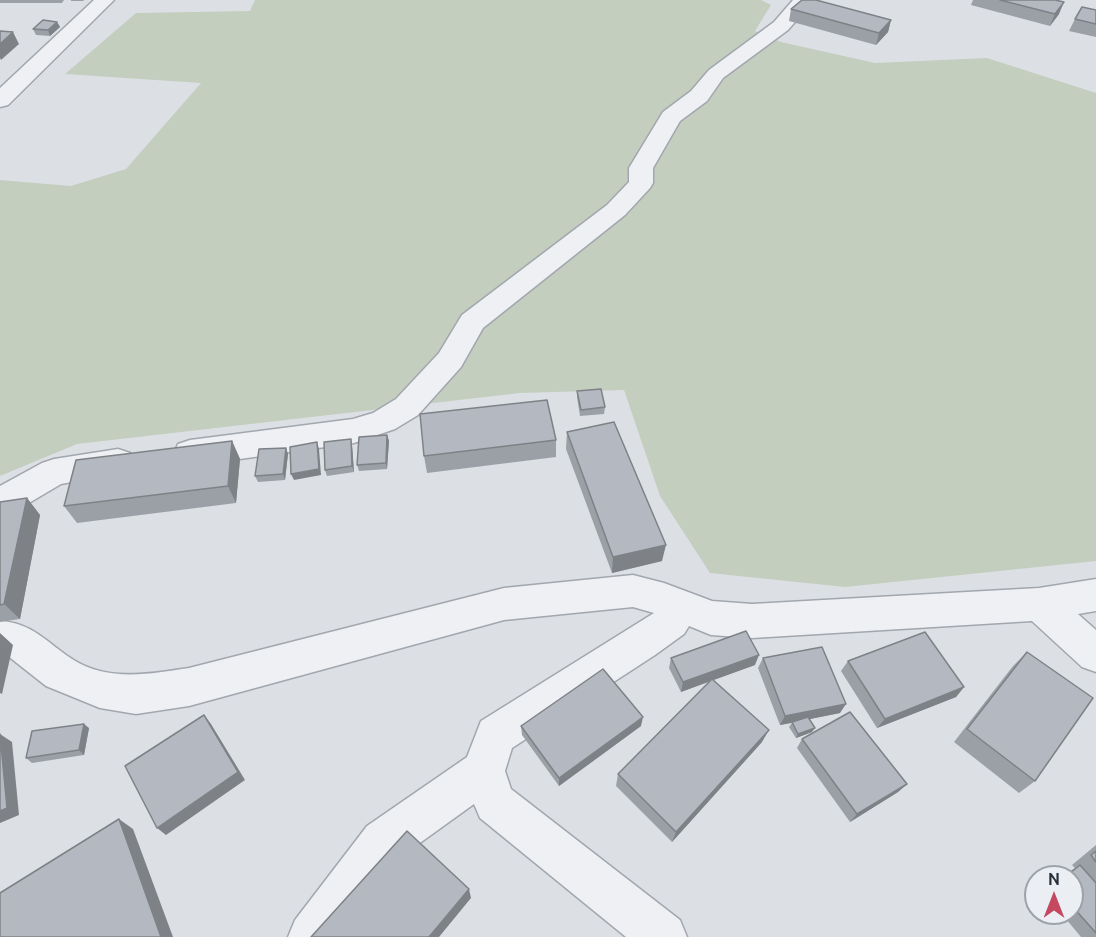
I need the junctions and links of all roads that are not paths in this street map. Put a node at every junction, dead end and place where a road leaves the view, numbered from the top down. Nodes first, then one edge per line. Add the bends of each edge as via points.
1 (105, 0) edge
2 (797, 2) edge
3 (0, 100) edge
4 (0, 503) edge
5 (1096, 595) edge
6 (1039, 604) junction
7 (681, 605) junction
8 (0, 638) edge
9 (1096, 654) edge
10 (484, 771) junction
11 (312, 937) edge
12 (663, 937) edge

1 - 3 street
2 - 4 street via 781,26 716,74 699,96 671,117 641,168 641,183 616,210 472,322 450,360 407,407 384,421 354,431 54,472
5 - 6 street
6 - 7 street via 752,621 711,618
6 - 9 street
7 - 8 street via 633,591 504,604 189,687 136,694 100,688 60,673 16,639
7 - 10 street via 671,622 641,643 495,735
10 - 11 street via 383,842
10 - 12 street via 495,803

